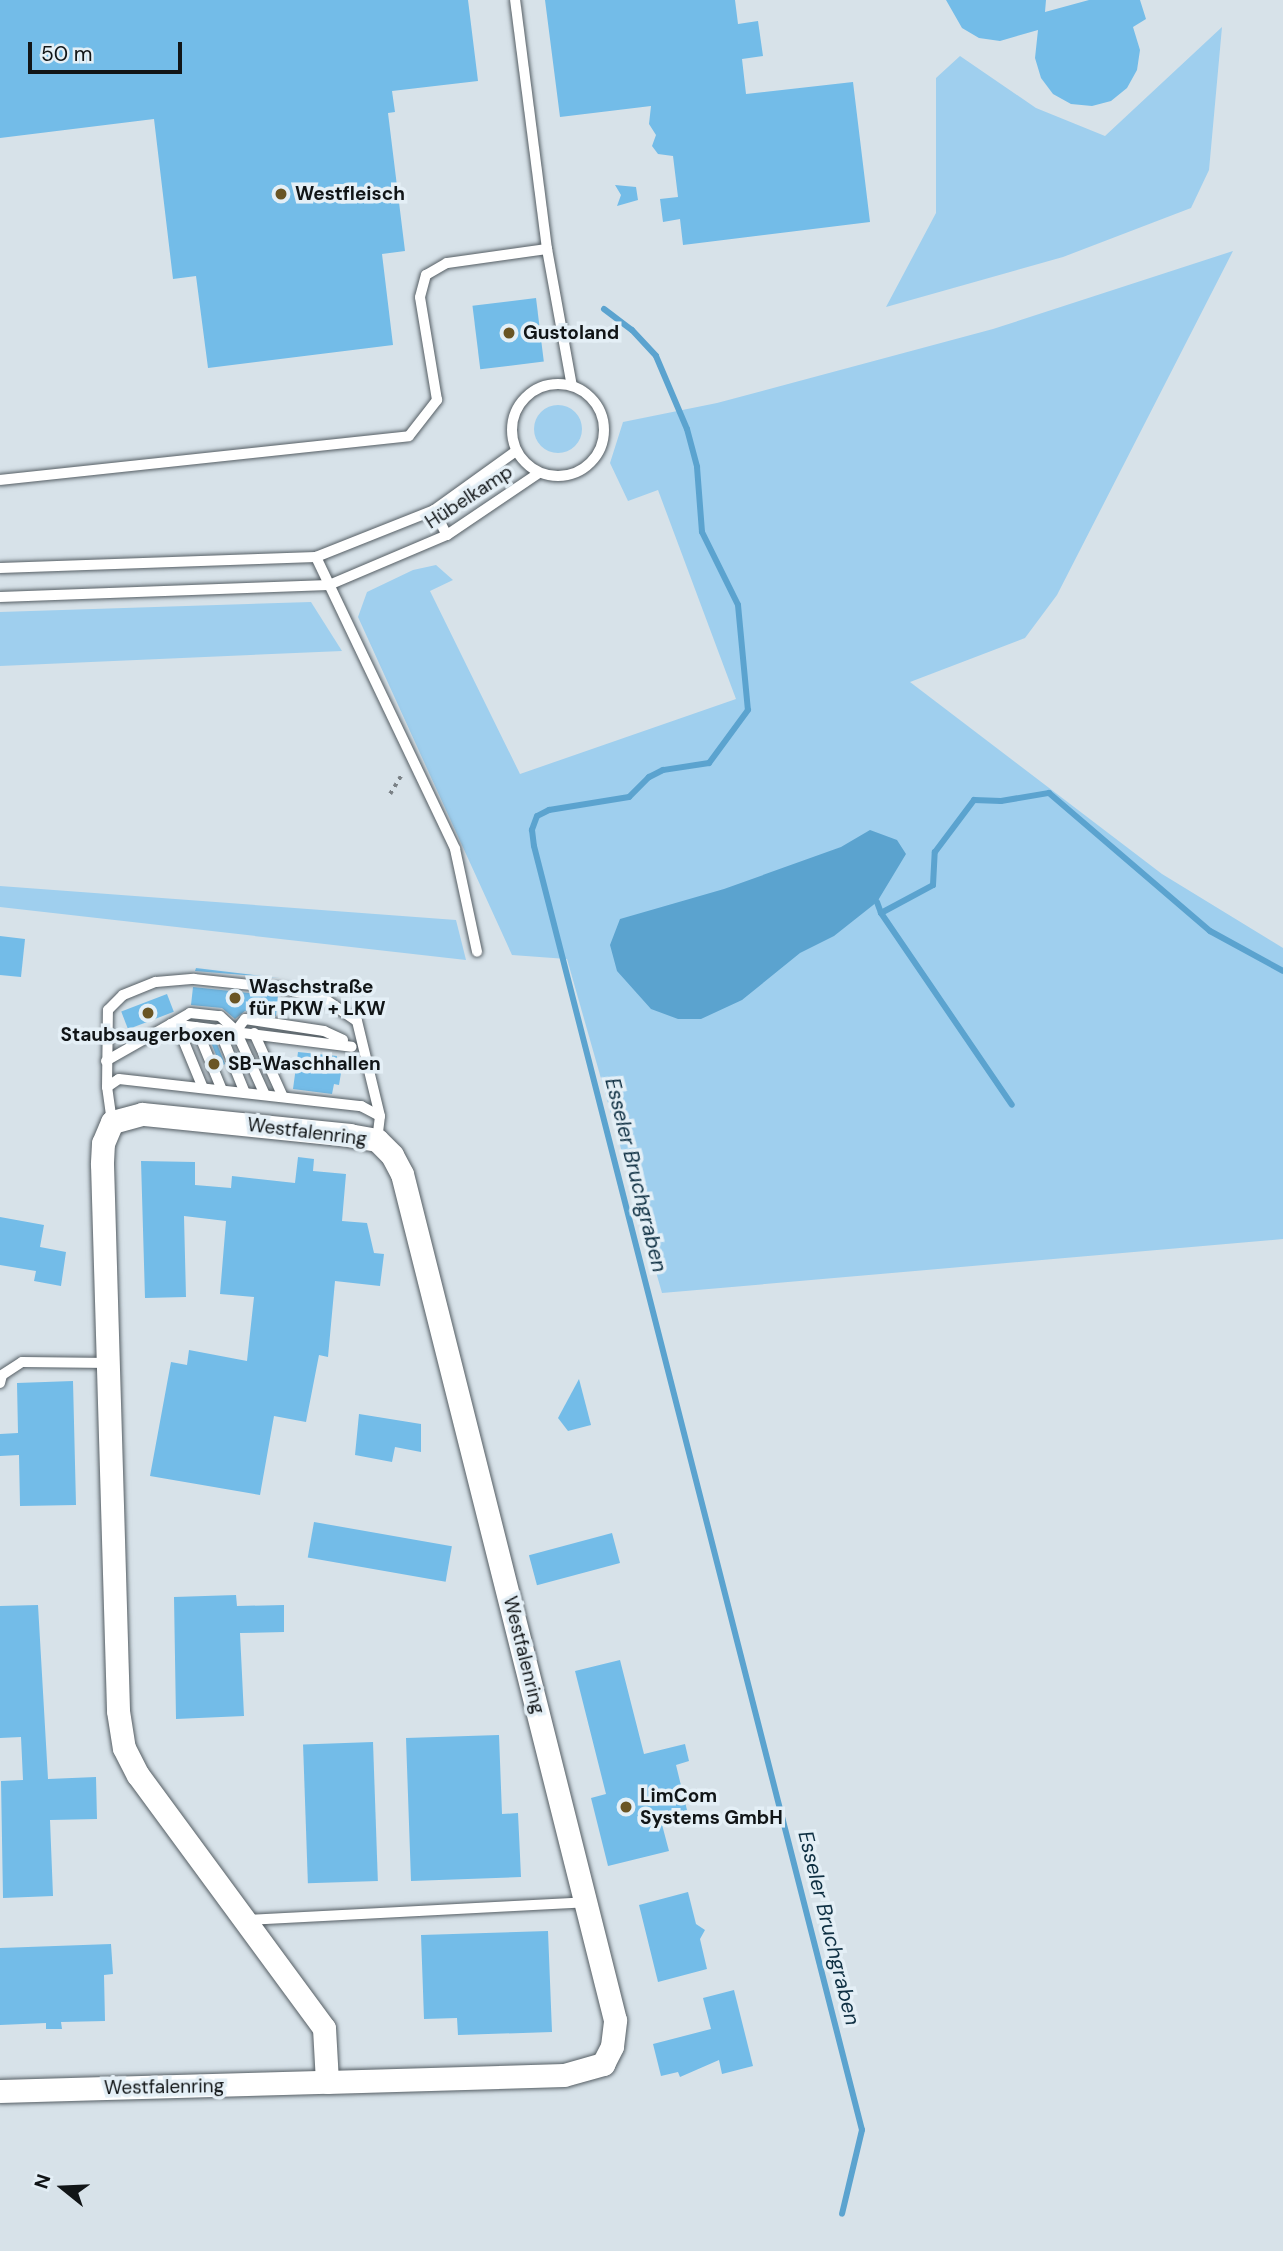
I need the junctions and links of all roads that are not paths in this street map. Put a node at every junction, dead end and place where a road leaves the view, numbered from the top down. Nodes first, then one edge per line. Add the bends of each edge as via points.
1 (515, 0) edge
2 (547, 250) junction
3 (572, 386) junction
4 (516, 451) junction
5 (539, 473) junction
6 (0, 480) edge
7 (433, 510) junction
8 (447, 535) junction
9 (316, 556) junction
10 (0, 568) edge
11 (329, 585) junction
12 (0, 597) edge
13 (477, 952) dead end
14 (174, 1024) junction
15 (196, 1027) junction
16 (219, 1029) junction
17 (236, 1031) junction
18 (254, 1033) junction
19 (352, 1047) junction
20 (366, 1050) junction
21 (106, 1061) junction
22 (107, 1087) junction
23 (203, 1088) junction
24 (222, 1090) junction
25 (245, 1093) junction
26 (265, 1095) junction
27 (283, 1097) junction
28 (380, 1116) junction
29 (112, 1122) junction
30 (377, 1140) junction
31 (110, 1363) junction
32 (0, 1383) edge
33 (586, 1902) junction
34 (247, 1920) junction
35 (327, 2082) junction
36 (0, 2091) edge

1 - 2 lane
2 - 3 lane
2 - 6 lane via 447,263 426,275 420,297 436,400 409,436
3 - 4 lane, Hübelkamp via 545,386 522,400 512,425
3 - 5 lane, Hübelkamp via 599,410 601,447 586,467 571,474
4 - 5 lane
4 - 7 lane, Hübelkamp
5 - 8 lane, Hübelkamp
7 - 8 lane
7 - 9 lane, Hübelkamp
8 - 11 lane, Hübelkamp
9 - 10 lane, Hübelkamp
9 - 11 lane
11 - 12 lane, Hübelkamp
11 - 13 lane via 455,849
14 - 15 lane
14 - 17 lane via 190,1013 220,1016
14 - 21 lane
14 - 23 lane
15 - 16 lane
15 - 24 lane
16 - 17 lane
16 - 25 lane
17 - 18 lane
17 - 19 lane via 245,1019 275,1022 324,1031
17 - 26 lane
18 - 19 lane
18 - 27 lane
19 - 20 lane
20 - 21 lane via 358,1021 323,998 194,979 156,982 123,995 108,1010
20 - 28 lane
21 - 22 lane
22 - 23 lane via 119,1079
22 - 29 lane
23 - 24 lane
24 - 25 lane
25 - 26 lane
26 - 27 lane
27 - 28 lane via 361,1106
28 - 30 lane
29 - 30 street, Westfalenring via 142,1114
29 - 31 street via 103,1143 102,1164
30 - 33 street, Westfalenring via 392,1154 402,1174
31 - 32 lane via 22,1363 2,1375
31 - 34 street via 118,1711 124,1748 138,1775
33 - 34 lane
33 - 35 street, Westfalenring via 615,2020 612,2046 603,2064 564,2075
34 - 35 street via 324,2028
35 - 36 street, Westfalenring

